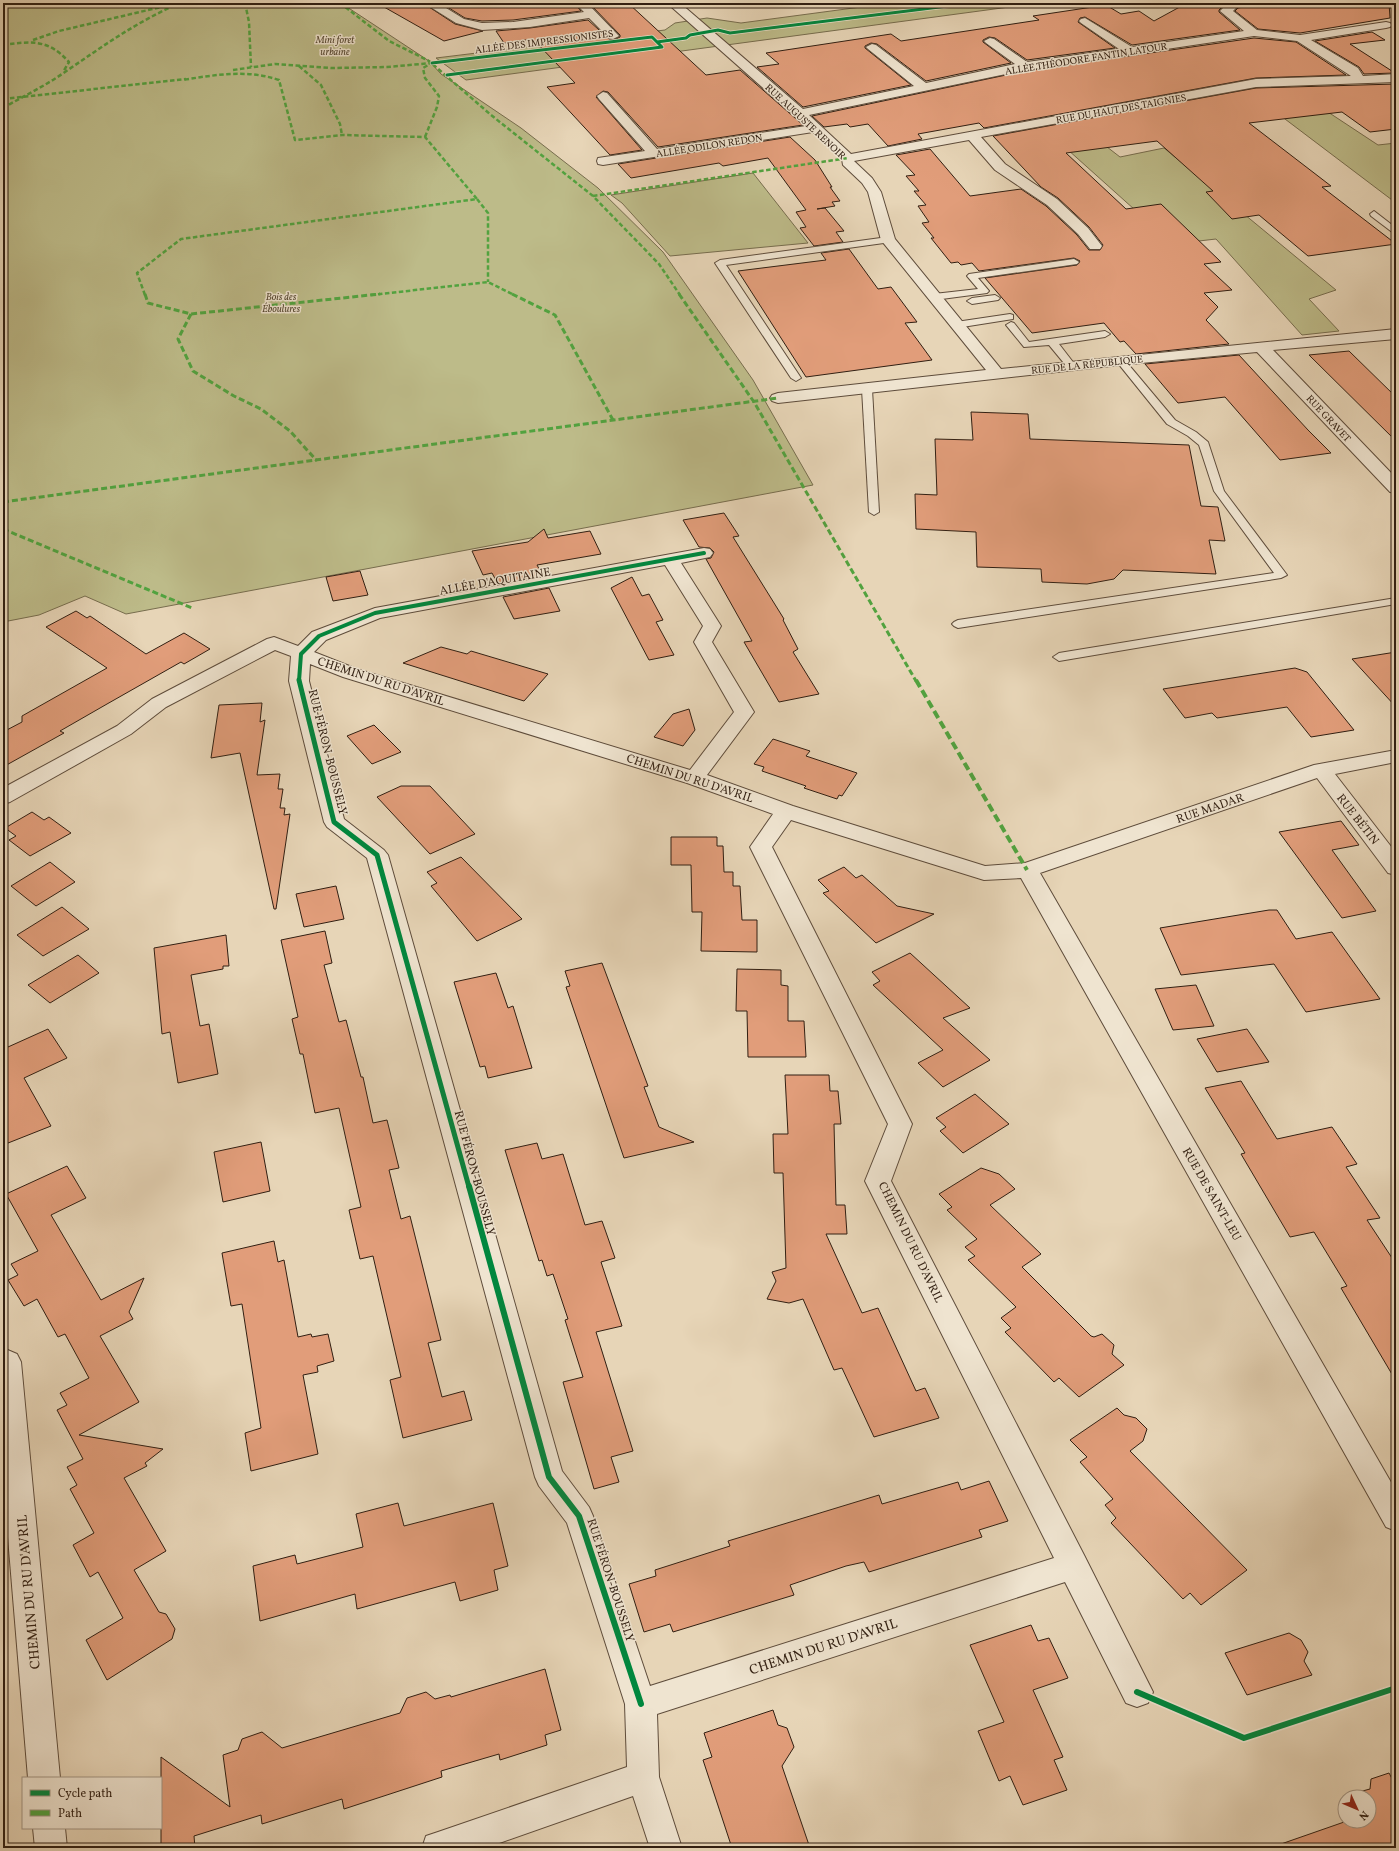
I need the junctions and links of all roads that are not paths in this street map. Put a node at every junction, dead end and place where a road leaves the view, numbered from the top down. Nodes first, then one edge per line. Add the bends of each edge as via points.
1 (430, 3) edge
2 (581, 3) edge
3 (674, 3) edge
4 (1245, 3) edge
5 (592, 14) junction
6 (1085, 21) dead end
7 (1386, 25) dead end
8 (1254, 33) junction
9 (613, 36) dead end
10 (1300, 38) junction
11 (990, 41) dead end
12 (872, 47) dead end
13 (1129, 50) junction
14 (1025, 66) junction
15 (1396, 78) edge
16 (1360, 80) junction
17 (923, 87) junction
18 (603, 96) dead end
19 (800, 113) junction
20 (816, 128) junction
21 (972, 135) junction
22 (654, 153) junction
23 (848, 158) junction
24 (603, 162) dead end
25 (1374, 214) dead end
26 (1396, 232) edge
27 (888, 240) junction
28 (1076, 241) dead end
29 (1074, 262) dead end
30 (994, 298) dead end
31 (937, 301) junction
32 (956, 325) junction
33 (1105, 334) dead end
34 (1396, 334) edge
35 (1052, 342) junction
36 (1262, 348) junction
37 (1120, 360) junction
38 (1071, 366) junction
39 (996, 373) junction
40 (796, 378) dead end
41 (867, 389) junction
42 (778, 398) dead end
43 (1396, 488) edge
44 (874, 512) dead end
45 (704, 553) dead end
46 (670, 560) junction
47 (1396, 601) edge
48 (958, 624) dead end
49 (301, 654) junction
50 (1059, 656) dead end
51 (1396, 756) edge
52 (1321, 770) junction
53 (694, 778) junction
54 (3, 796) edge
55 (786, 810) junction
56 (1396, 868) edge
57 (1027, 870) junction
58 (3, 1360) edge
59 (1396, 1518) edge
60 (1074, 1565) junction
61 (1137, 1692) dead end
62 (641, 1704) junction
63 (44, 1777) edge
64 (643, 1777) junction
65 (49, 1829) edge
66 (51, 1848) edge
67 (438, 1848) edge
68 (666, 1848) edge

1 - 5 street via 462,22 478,26 504,26
2 - 5 street
3 - 19 street, RUE AUGUSTE RENOIR
4 - 8 street via 1234,4 1226,11
5 - 9 street
6 - 13 street
7 - 10 street
8 - 10 street, ALLÉE THÉODORE FANTIN LATOUR
8 - 13 street, ALLÉE THÉODORE FANTIN LATOUR
10 - 16 street, ALLÉE THÉODORE FANTIN LATOUR via 1354,71
11 - 14 street
12 - 17 street
13 - 14 street, ALLÉE THÉODORE FANTIN LATOUR
14 - 17 street, ALLÉE THÉODORE FANTIN LATOUR
15 - 16 street, RUE DU HAUT DES TAIGNIES
16 - 21 street, RUE DU HAUT DES TAIGNIES via 1256,83
17 - 19 street, ALLÉE THÉODORE FANTIN LATOUR
18 - 22 street
19 - 20 street, RUE AUGUSTE RENOIR
20 - 22 street, ALLÉE ODILON REDON
20 - 23 street, RUE AUGUSTE RENOIR
21 - 23 street, RUE DU HAUT DES TAIGNIES
21 - 28 street via 1000,166 1052,202 1092,243
22 - 24 street, ALLÉE ODILON REDON
23 - 27 street, RUE AUGUSTE RENOIR via 848,162 872,187
25 - 26 lane
27 - 31 street, RUE AUGUSTE RENOIR
27 - 40 lane via 720,263
29 - 31 lane via 972,276 984,291
30 - 31 lane
31 - 32 street, RUE AUGUSTE RENOIR
32 - 35 lane via 1010,321 1027,345
32 - 39 street, RUE AUGUSTE RENOIR
33 - 35 lane
34 - 36 street, RUE DE LA RÉPUBLIQUE
35 - 38 lane
36 - 37 street, RUE DE LA RÉPUBLIQUE
36 - 43 street, RUE GRAVET
37 - 38 street, RUE DE LA RÉPUBLIQUE
37 - 48 lane via 1171,422 1204,444 1219,491 1281,574
38 - 39 street, RUE DE LA RÉPUBLIQUE
39 - 41 street, RUE DE LA RÉPUBLIQUE
41 - 42 street, RUE DE LA RÉPUBLIQUE
41 - 44 lane
45 - 46 street, ALLÉE D'AQUITAINE
46 - 49 street, ALLÉE D'AQUITAINE via 375,613 319,636
46 - 53 street via 712,626 702,642 744,712
47 - 50 lane
49 - 53 street, CHEMIN DU RU D'AVRIL via 350,673
49 - 54 street, CHEMIN DU RU D'AVRIL via 274,643 159,703 124,730
49 - 62 street, RUE FÉRON-BOUSSELY via 299,681 334,822 377,855 549,1477 579,1516
51 - 52 street, RUE MADAR
52 - 56 street, RUE BÉTIN
52 - 57 street, RUE MADAR
53 - 55 street, CHEMIN DU RU D'AVRIL
55 - 57 street, CHEMIN DU RU D'AVRIL via 984,873
55 - 60 street, CHEMIN DU RU D'AVRIL via 761,847 900,1124 878,1181
57 - 59 street, RUE DE SAINT-LEU
58 - 63 street, CHEMIN DU RU D'AVRIL via 7,1362
60 - 61 street, CHEMIN DU RU D'AVRIL
60 - 62 street, CHEMIN DU RU D'AVRIL
62 - 64 street
64 - 67 street
64 - 68 street
65 - 66 street

